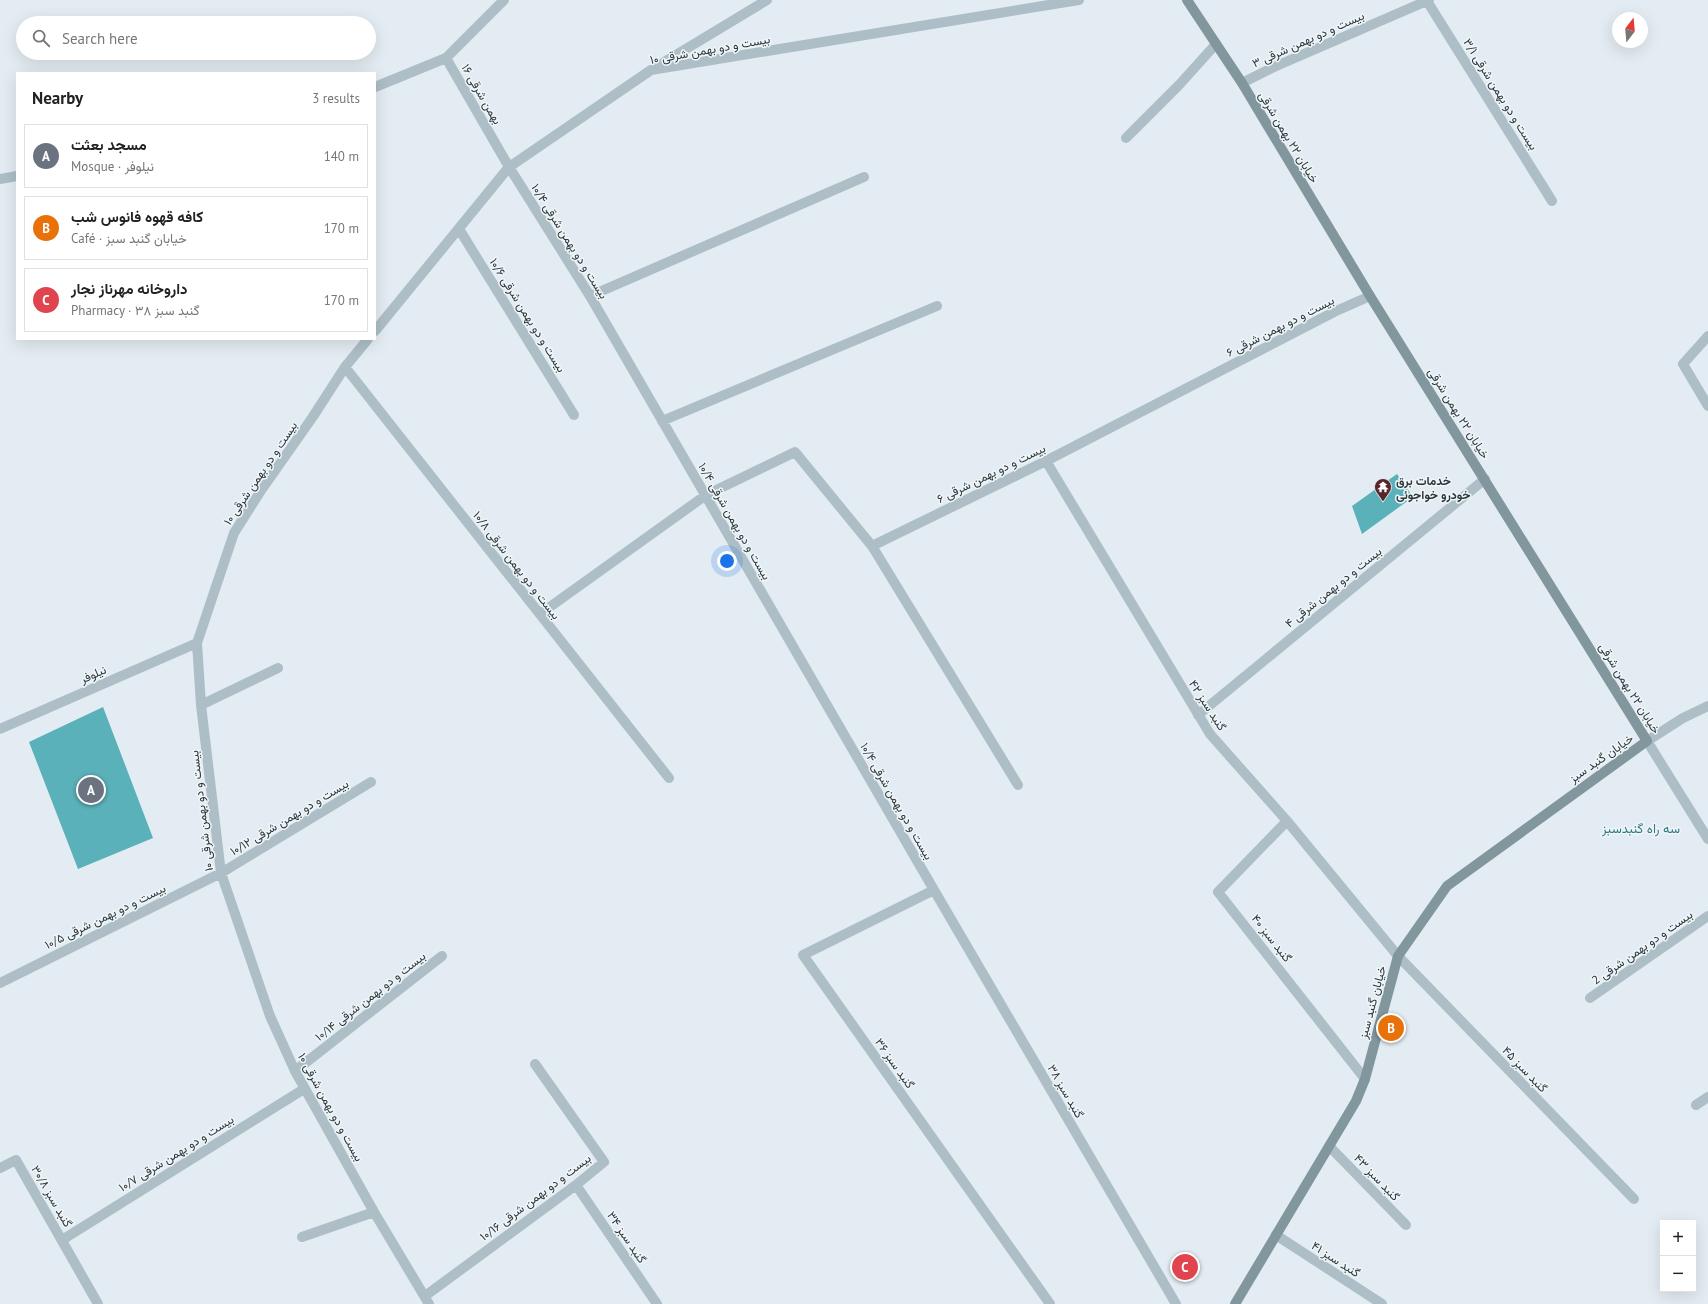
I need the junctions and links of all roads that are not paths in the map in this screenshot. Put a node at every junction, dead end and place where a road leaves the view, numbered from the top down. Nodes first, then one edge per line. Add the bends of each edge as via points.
1 (504, 0) edge
2 (767, 0) edge
3 (1079, 0) edge
4 (1187, 0) edge
5 (1428, 0) edge
6 (1216, 44) junction
7 (446, 58) junction
8 (651, 70) junction
9 (1242, 83) junction
10 (376, 87) edge
11 (1126, 138) dead end
12 (509, 167) junction
13 (16, 176) edge
14 (864, 178) dead end
15 (0, 179) edge
16 (1552, 201) dead end
17 (459, 229) junction
18 (590, 296) junction
19 (1370, 296) junction
20 (937, 306) dead end
21 (376, 330) edge
22 (1708, 336) edge
23 (367, 340) edge
24 (345, 367) junction
25 (1708, 406) edge
26 (574, 415) dead end
27 (662, 421) junction
28 (1046, 461) junction
29 (1485, 479) junction
30 (706, 495) junction
31 (872, 546) junction
32 (540, 614) junction
33 (197, 643) junction
34 (278, 668) dead end
35 (201, 704) junction
36 (1708, 706) edge
37 (1198, 715) junction
38 (0, 729) edge
39 (1647, 741) junction
40 (670, 778) dead end
41 (371, 782) dead end
42 (1018, 785) dead end
43 (1287, 821) junction
44 (1708, 839) edge
45 (221, 873) junction
46 (934, 890) junction
47 (1708, 916) edge
48 (442, 956) dead end
49 (1398, 956) junction
50 (0, 983) edge
51 (1590, 998) dead end
52 (535, 1064) dead end
53 (294, 1071) junction
54 (1365, 1079) junction
55 (304, 1089) junction
56 (1708, 1097) edge
57 (1696, 1106) dead end
58 (1329, 1146) junction
59 (0, 1168) edge
60 (576, 1185) junction
61 (1634, 1199) dead end
62 (374, 1212) junction
63 (1406, 1225) dead end
64 (1276, 1235) junction
65 (302, 1237) dead end
66 (62, 1240) junction
67 (427, 1300) edge
68 (98, 1304) edge
69 (657, 1304) edge
70 (1050, 1304) edge
71 (1176, 1304) edge
72 (1235, 1304) edge
73 (1382, 1304) edge

1 - 7 street
2 - 8 street
3 - 8 street, بیست و دو بهمن شرقی ۱۰
4 - 6 main road, خیابان ۲۲ بهمن شرقی
5 - 9 street, بیست و دو بهمن شرقی ۳
5 - 16 street, بیست و دو بهمن شرقی ۳/۱
6 - 9 main road, خیابان ۲۲ بهمن شرقی
6 - 11 street
7 - 10 street, بهمن شرقی ۱۶
7 - 12 street, بهمن شرقی ۱۶
8 - 12 street, بیست و دو بهمن شرقی ۱۰
9 - 19 main road, خیابان ۲۲ بهمن شرقی
12 - 17 street, بیست و دو بهمن شرقی ۱۰
12 - 18 street, بیست و دو بهمن شرقی ۱۰/۴
13 - 15 street
14 - 18 street
17 - 21 street, بیست و دو بهمن شرقی ۱۰
17 - 26 street, بیست و دو بهمن شرقی ۱۰/۶
18 - 27 street, بیست و دو بهمن شرقی ۱۰/۴
19 - 28 street, بیست و دو بهمن شرقی ۶ via 1334,312
19 - 29 main road, خیابان ۲۲ بهمن شرقی
20 - 27 street
22 - 25 street via 1683,364
23 - 24 street, بیست و دو بهمن شرقی ۱۰
24 - 32 street, بیست و دو بهمن شرقی ۱۰/۸
24 - 33 street, بیست و دو بهمن شرقی ۱۰ via 234,533
27 - 30 street, بیست و دو بهمن شرقی ۱۰/۴
28 - 31 street, بیست و دو بهمن شرقی ۶
28 - 37 street, گنبد سبز ۴۲
29 - 37 street, بیست و دو بهمن شرقی ۴
29 - 39 main road, خیابان ۲۲ بهمن شرقی
30 - 31 street via 795,452
30 - 32 street
30 - 46 street, بیست و دو بهمن شرقی ۱۰/۴
31 - 42 street
32 - 40 street, بیست و دو بهمن شرقی ۱۰/۸
33 - 35 street, بیست و دو بهمن شرقی ۱۰
33 - 38 street, نیلوفر
34 - 35 street
35 - 45 street, بیست و دو بهمن شرقی ۱۰
36 - 39 street via 1683,718
37 - 43 street, گنبد سبز ۴۲ via 1210,734
39 - 44 street, خیابان ۲۲ بهمن شرقی
39 - 49 main road, خیابان گنبد سبز via 1447,886
41 - 45 street, بیست و دو بهمن شرقی ۱۰/۱۲
43 - 49 street, گنبد سبز ۴۲
43 - 54 street, گنبد سبز ۴۰ via 1218,892
45 - 50 street, بیست و دو بهمن شرقی ۱۰/۵
45 - 53 street, بیست و دو بهمن شرقی ۱۰ via 270,1016
46 - 70 street, گنبد سبز ۳۶ via 803,955
46 - 71 street, گنبد سبز ۳۸
47 - 51 street, بیست و دو بهمن شرقی 2
48 - 53 street, بیست و دو بهمن شرقی ۱۰/۱۴
49 - 54 main road, خیابان گنبد سبز
49 - 61 street, گنبد سبز ۴۵
52 - 60 street, بیست و دو بهمن شرقی ۱۰/۱۶ via 604,1162
53 - 55 street, بیست و دو بهمن شرقی ۱۰
54 - 58 main road, خیابان گنبد سبز via 1356,1101
55 - 62 street, بیست و دو بهمن شرقی ۱۰
55 - 66 street, بیست و دو بهمن شرقی ۱۰/۷
56 - 57 street
58 - 63 street, گنبد سبز ۴۳
58 - 64 main road, خیابان گنبد سبز
59 - 66 street, گنبد سبز ۳۰/۸ via 16,1160
60 - 67 street, بیست و دو بهمن شرقی ۱۰/۱۶
60 - 69 street, گنبد سبز ۳۴
62 - 65 street
62 - 67 street, بیست و دو بهمن شرقی ۱۰
64 - 72 main road, خیابان گنبد سبز
64 - 73 street, گنبد سبز ۴۱
66 - 68 street

